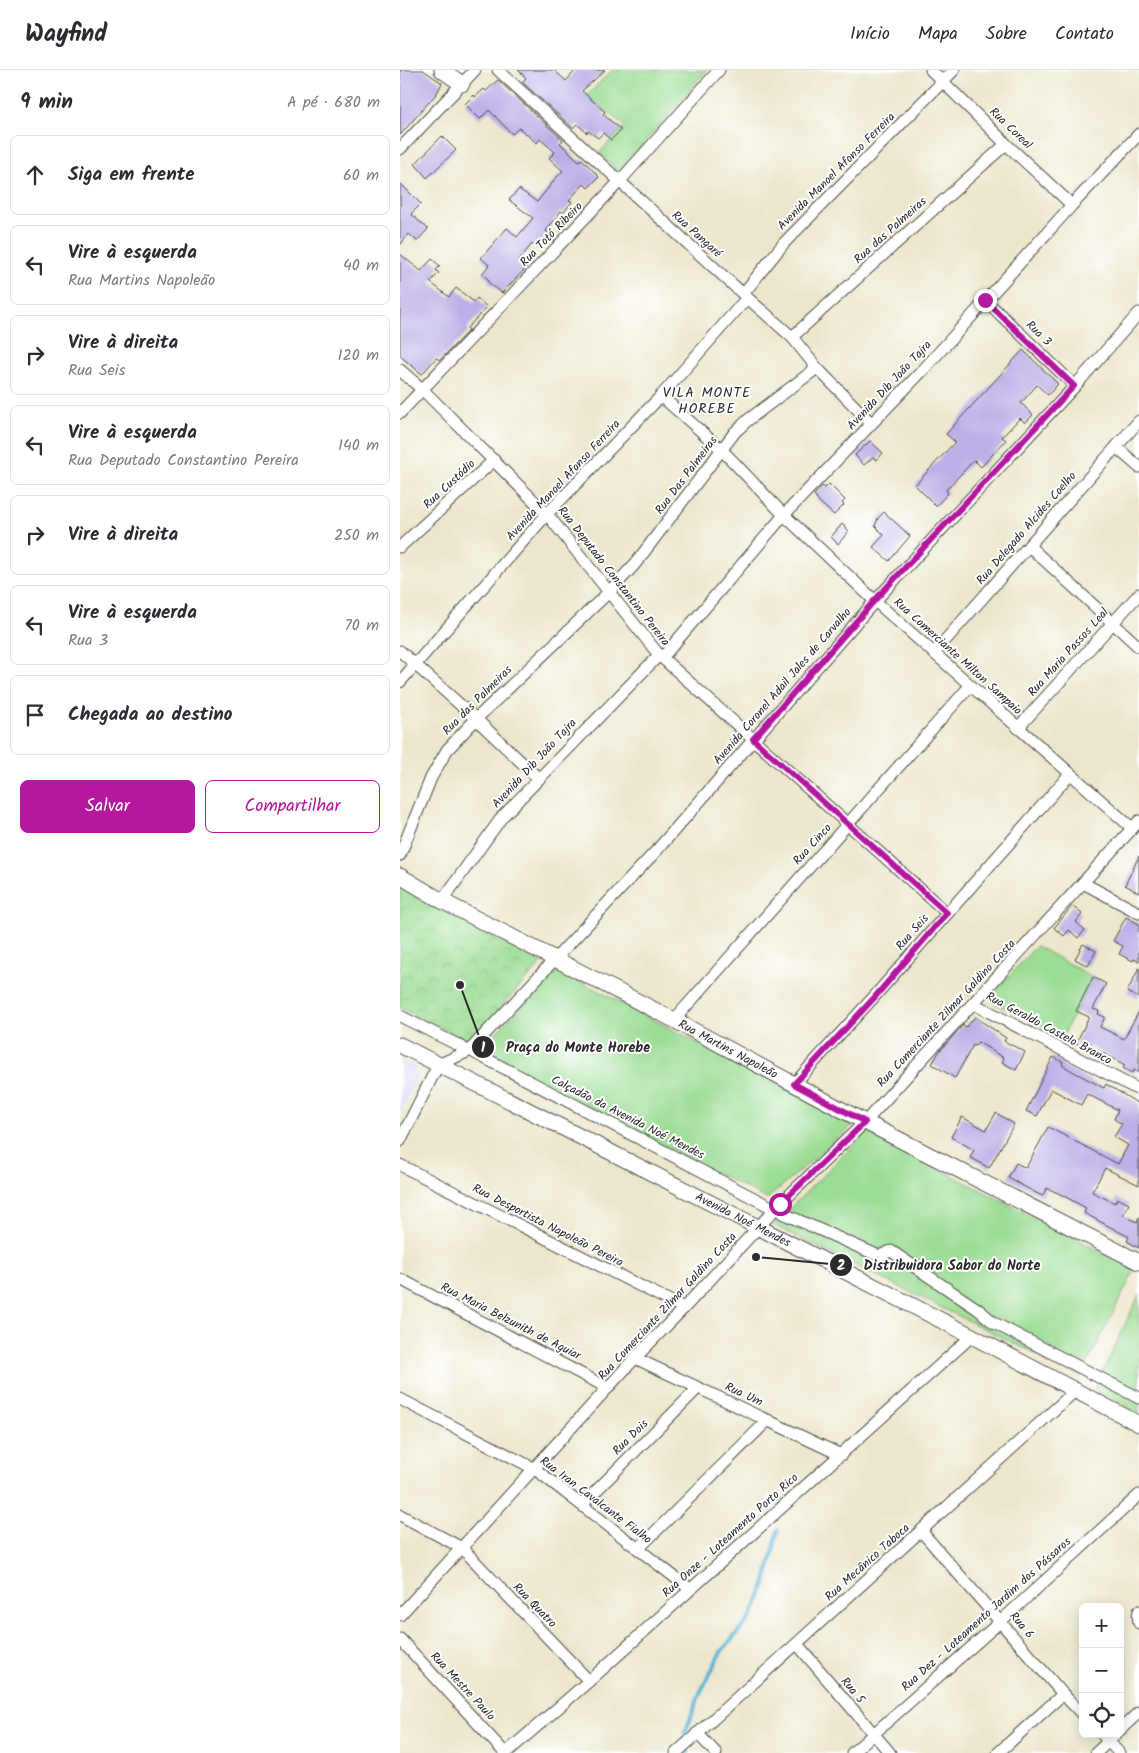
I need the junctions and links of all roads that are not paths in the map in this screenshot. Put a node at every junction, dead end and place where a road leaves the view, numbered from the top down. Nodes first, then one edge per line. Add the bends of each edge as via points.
1 (442, 70) edge
2 (475, 70) edge
3 (498, 70) edge
4 (719, 70) edge
5 (931, 70) edge
6 (954, 70) edge
7 (944, 81) junction
8 (462, 84) junction
9 (1139, 134) edge
10 (1006, 144) junction
11 (400, 150) edge
12 (620, 182) junction
13 (1072, 205) junction
14 (745, 296) junction
15 (985, 300) junction
16 (1139, 313) edge
17 (792, 337) junction
18 (817, 368) junction
19 (400, 370) edge
20 (1074, 386) junction
21 (423, 390) junction
22 (661, 396) junction
23 (400, 413) edge
24 (1139, 421) edge
25 (871, 423) junction
26 (1116, 447) junction
27 (721, 449) junction
28 (494, 460) junction
29 (1139, 467) edge
30 (547, 514) junction
31 (784, 515) junction
32 (1029, 546) junction
33 (400, 547) edge
34 (610, 591) junction
35 (1139, 594) edge
36 (874, 601) junction
37 (1113, 623) junction
38 (1139, 647) edge
39 (400, 651) edge
40 (934, 653) junction
41 (660, 657) junction
42 (415, 664) junction
43 (400, 682) edge
44 (970, 686) junction
45 (476, 719) junction
46 (1018, 728) junction
47 (753, 739) junction
48 (1070, 774) junction
49 (538, 778) junction
50 (1136, 824) edge
51 (847, 825) junction
52 (400, 855) edge
53 (400, 876) edge
54 (1083, 884) junction
55 (442, 901) junction
56 (947, 913) junction
57 (1139, 913) edge
58 (554, 960) junction
59 (974, 1004) junction
60 (400, 1016) edge
61 (674, 1020) junction
62 (400, 1045) edge
63 (462, 1047) dead end
64 (475, 1053) dead end
65 (438, 1065) junction
66 (794, 1084) junction
67 (1139, 1090) edge
68 (865, 1122) junction
69 (400, 1141) edge
70 (400, 1165) edge
71 (769, 1206) dead end
72 (782, 1213) dead end
73 (759, 1228) junction
74 (1139, 1262) edge
75 (400, 1279) edge
76 (684, 1308) junction
77 (972, 1336) junction
78 (635, 1358) junction
79 (608, 1388) junction
80 (698, 1388) junction
81 (1075, 1391) junction
82 (1139, 1398) edge
83 (400, 1399) edge
84 (768, 1420) junction
85 (1139, 1424) edge
86 (841, 1455) junction
87 (535, 1469) junction
88 (1139, 1495) edge
89 (582, 1505) junction
90 (400, 1515) edge
91 (921, 1531) junction
92 (462, 1548) junction
93 (638, 1549) junction
94 (690, 1589) junction
95 (1139, 1611) edge
96 (400, 1615) edge
97 (1001, 1621) junction
98 (1139, 1623) edge
99 (400, 1638) edge
100 (797, 1644) junction
101 (589, 1681) junction
102 (1063, 1694) junction
103 (1079, 1711) edge
104 (1139, 1712) edge
105 (1124, 1726) edge
106 (697, 1733) junction
107 (872, 1733) junction
108 (1108, 1738) edge
109 (1110, 1738) edge
110 (506, 1753) edge
111 (676, 1753) edge
112 (716, 1753) edge
113 (852, 1753) edge
114 (890, 1753) edge
115 (998, 1753) edge
116 (1096, 1753) edge
117 (1119, 1753) edge

1 - 8 main road
2 - 8 street
3 - 12 street, Rua Pangaré
4 - 12 street, Rua Totó Ribeiro
5 - 7 street, Rua Coreal
6 - 7 street, Avenida Manoel Afonso Ferreira
7 - 10 street, Rua Coreal
7 - 14 street, Avenida Manoel Afonso Ferreira via 767,262
8 - 11 street
9 - 13 street, Avenida Dib João Tajra
10 - 13 street, Rua Coreal
10 - 17 street, Rua das Palmeiras
12 - 14 street, Rua Pangaré
12 - 21 street, Rua Totó Ribeiro
13 - 15 street, Avenida Dib João Tajra
14 - 17 street, Rua Pangaré
14 - 22 street, Avenida Manoel Afonso Ferreira
15 - 20 street, Rua 3
15 - 25 street, Avenida Dib João Tajra
16 - 20 street, Avenida Coronel Adail Jales de Carvalho
17 - 18 street, Rua Pangaré
18 - 25 street, Rua Pangaré
18 - 27 street, Rua Das Palmeiras via 748,420
19 - 21 street, Rua Deputado Constantino Pereira
20 - 36 street, Avenida Coronel Adail Jales de Carvalho
21 - 23 street, Rua Totó Ribeiro
21 - 28 street, Rua Deputado Constantino Pereira
22 - 27 street, Rua Comerciante Milton Sampaio
22 - 30 street, Avenida Manoel Afonso Ferreira
24 - 26 street, Rua Delegado Alcides Coelho
25 - 31 street, Avenida Dib João Tajra
26 - 29 street
26 - 32 street, Rua Delegado Alcides Coelho
27 - 31 street, Rua Comerciante Milton Sampaio
27 - 34 street, Rua Das Palmeiras via 635,564
28 - 30 street, Rua Deputado Constantino Pereira
28 - 33 street, Rua Custódio
30 - 34 street, Rua Deputado Constantino Pereira
30 - 42 street, Avenida Manoel Afonso Ferreira
31 - 36 street, Rua Comerciante Milton Sampaio
31 - 41 street, Avenida Dib João Tajra
32 - 37 street
32 - 40 street, Rua Delegado Alcides Coelho
34 - 41 street, Rua Deputado Constantino Pereira
34 - 45 street, Rua das Palmeiras
35 - 37 street, Rua Maria Passos Leal
36 - 40 street, Rua Comerciante Milton Sampaio
36 - 47 street, Avenida Coronel Adail Jales de Carvalho
37 - 38 street
37 - 46 street, Rua Maria Passos Leal
39 - 42 street
40 - 44 street, Rua Comerciante Milton Sampaio
41 - 47 street, Rua Deputado Constantino Pereira
41 - 49 street, Avenida Dib João Tajra
42 - 43 street, Avenida Manoel Afonso Ferreira
42 - 45 street
44 - 46 street, Rua Comerciante Milton Sampaio
44 - 51 street, Rua Cinco
45 - 49 street
45 - 52 street, Rua das Palmeiras via 440,761
46 - 48 street, Rua Comerciante Milton Sampaio
47 - 51 street, Rua Deputado Constantino Pereira
47 - 58 street, Avenida Coronel Adail Jales de Carvalho via 657,850
48 - 50 street, Rua Comerciante Milton Sampaio
48 - 56 street, Rua Seis
49 - 55 street, Avenida Dib João Tajra via 502,817
50 - 54 street, Rua Comerciante Zilmar Galdino Costa
51 - 56 street, Rua Deputado Constantino Pereira
51 - 61 street, Rua Cinco
53 - 55 main road, Rua Martins Napoleão
54 - 57 street
54 - 59 street, Rua Comerciante Zilmar Galdino Costa
55 - 58 main road, Rua Martins Napoleão
56 - 66 street, Rua Seis
58 - 61 main road, Rua Martins Napoleão
58 - 65 street, Avenida Coronel Adail Jales de Carvalho via 469,1051
59 - 67 street, Rua Geraldo Castelo Branco
59 - 68 street, Rua Comerciante Zilmar Galdino Costa
60 - 63 street
61 - 66 main road, Rua Martins Napoleão
62 - 65 main road, Avenida Noé Mendes
64 - 71 street, Calçadão da Avenida Noé Mendes
65 - 69 street
65 - 73 main road, Avenida Noé Mendes
66 - 68 main road, Rua Martins Napoleão
68 - 73 street, Rua Comerciante Zilmar Galdino Costa
68 - 74 main road, Rua Martins Napoleão
70 - 76 street, Rua Desportista Napoleão Pereira
72 - 82 street via 879,1256 891,1251 979,1310 994,1324
73 - 76 street, Rua Comerciante Zilmar Galdino Costa
73 - 77 main road, Avenida Noé Mendes
75 - 79 street, Rua Maria Belzunith de Aguiar
76 - 78 street, Rua Comerciante Zilmar Galdino Costa
77 - 81 main road, Avenida Noé Mendes
77 - 86 street, Rua Onze - Loteamento Porto Rico
78 - 79 street, Rua Comerciante Zilmar Galdino Costa
78 - 80 street, Rua Um
79 - 87 street, Rua Comerciante Zilmar Galdino Costa
80 - 84 street, Rua Um
80 - 89 street, Rua Dois
81 - 85 main road, Avenida Noé Mendes
81 - 91 street, Rua Mecânico Taboca
83 - 87 street, Rua Iran Cavalcante Fialho
84 - 86 street, Rua Um
84 - 93 street
86 - 94 street, Rua Onze - Loteamento Porto Rico
87 - 89 street, Rua Iran Cavalcante Fialho
87 - 92 street, Rua Comerciante Zilmar Galdino Costa
88 - 97 street, Rua Dez - Loteamento Jardim dos Pássaros
89 - 93 street, Rua Iran Cavalcante Fialho
90 - 92 street, Rua Quatro
91 - 97 street, Rua 6
91 - 100 street, Rua Mecânico Taboca
92 - 96 street, Rua Comerciante Zilmar Galdino Costa
92 - 101 street, Rua Quatro
93 - 94 street, Rua Iran Cavalcante Fialho
94 - 101 street, Rua Onze - Loteamento Porto Rico
95 - 98 street
97 - 102 street, Rua 6
97 - 107 street, Rua Dez - Loteamento Jardim dos Pássaros
99 - 110 street, Rua Mestre Paulo
100 - 106 street, Rua Mecânico Taboca
100 - 107 street, Rua 5
101 - 110 street, Rua Onze - Loteamento Porto Rico
102 - 103 street, Rua 6
102 - 115 street
104 - 105 street
106 - 111 street, Rua Mecânico Taboca
106 - 112 street
107 - 113 street, Rua Dez - Loteamento Jardim dos Pássaros
107 - 114 street, Rua 5
108 - 116 street
109 - 117 street

